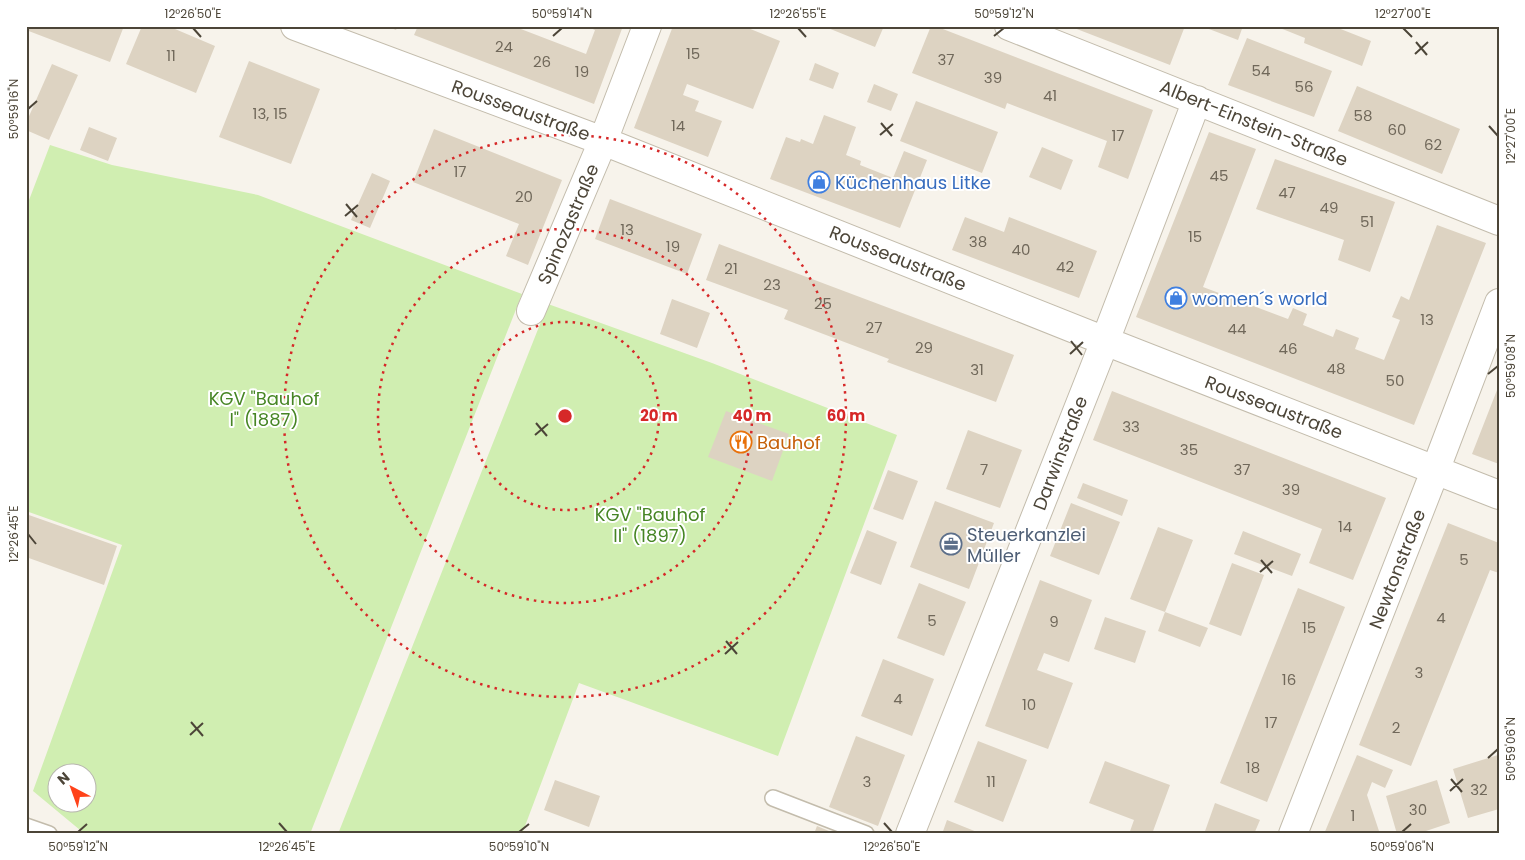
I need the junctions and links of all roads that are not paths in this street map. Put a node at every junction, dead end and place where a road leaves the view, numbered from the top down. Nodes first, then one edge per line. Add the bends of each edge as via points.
1 (295, 26) edge
2 (647, 26) edge
3 (1009, 26) edge
4 (1197, 100) junction
5 (603, 141) junction
6 (1499, 221) edge
7 (1499, 303) edge
8 (531, 311) dead end
9 (1105, 341) junction
10 (1436, 470) junction
11 (1499, 495) edge
12 (773, 798) dead end
13 (26, 826) edge
14 (49, 834) edge
15 (866, 834) edge
16 (910, 834) edge
17 (1293, 834) edge

1 - 5 street, Rousseaustraße
2 - 5 street, Spinozastraße
3 - 4 street, Albert-Einstein-Straße
4 - 6 street, Albert-Einstein-Straße
4 - 9 street, Darwinstraße
5 - 8 street, Spinozastraße
5 - 9 street, Rousseaustraße
7 - 10 street, Newtonstraße
9 - 10 street, Rousseaustraße
9 - 16 street, Darwinstraße
10 - 11 street, Rousseaustraße
10 - 17 street, Newtonstraße
12 - 15 lane
13 - 14 lane

